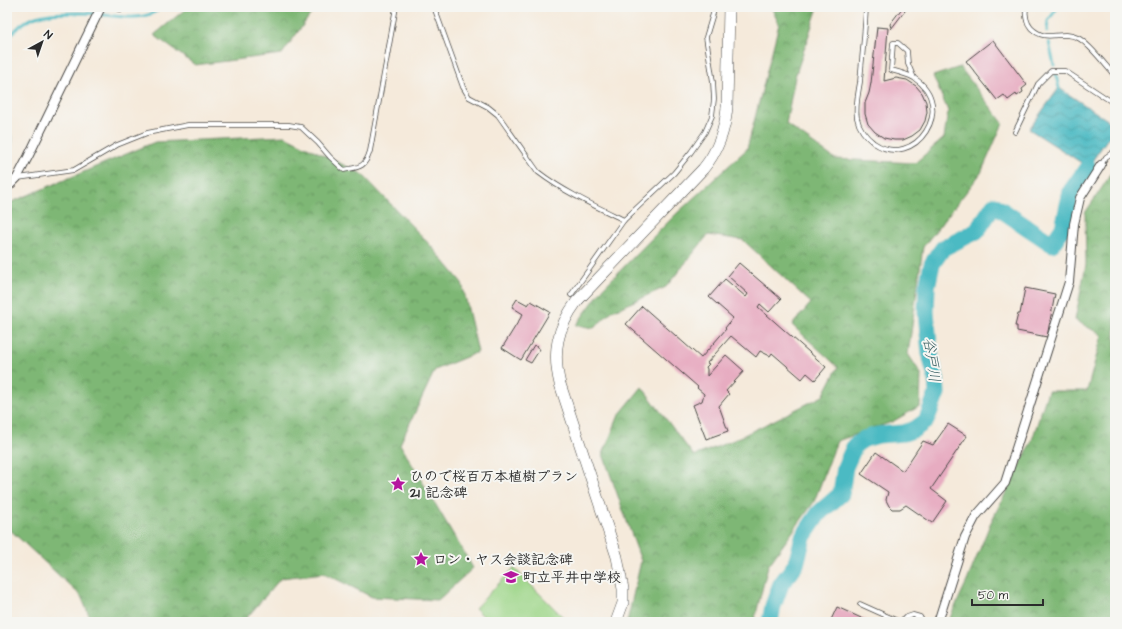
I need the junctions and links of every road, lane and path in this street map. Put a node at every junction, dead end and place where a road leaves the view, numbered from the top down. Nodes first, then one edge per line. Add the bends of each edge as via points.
1 (120, 7) edge
2 (131, 7) edge
3 (396, 7) edge
4 (434, 7) edge
5 (715, 7) edge
6 (729, 7) edge
7 (866, 7) edge
8 (1026, 7) edge
9 (100, 8) edge
10 (1115, 76) edge
11 (914, 78) junction
12 (1115, 104) edge
13 (1015, 132) dead end
14 (1115, 151) edge
15 (1101, 165) joint
16 (17, 178) junction
17 (7, 188) edge
18 (624, 220) junction
19 (571, 295) dead end
20 (860, 604) dead end
21 (616, 622) edge
22 (901, 622) edge
23 (924, 622) edge
24 (938, 622) edge

1 - 2 street
3 - 16 lane via 370,151 367,160 361,166 344,170 301,127 289,124 188,125 147,133 117,145 74,170
4 - 18 lane via 469,97 498,115 538,172 547,180
5 - 18 lane via 706,37 713,82 712,116 705,132 674,173
6 - 21 street via 726,123 711,158 577,301 566,318 557,346 560,384 618,557 623,603
7 - 11 lane via 866,29 856,103 857,119 866,137 881,147 908,147 923,136 929,127 933,116 929,95
8 - 10 lane via 1029,25 1037,33 1045,37 1068,35 1079,38
9 - 16 street
11 - 11 lane via 891,70 893,43 898,43 907,51 908,64
12 - 13 lane via 1065,71 1051,71 1038,84
14 - 15 lane via 1106,157
15 - 24 street via 1080,198 1074,224 1069,282 1005,483 976,516 965,537
16 - 17 street
18 - 19 lane
20 - 22 lane
22 - 23 lane via 913,615 920,617

